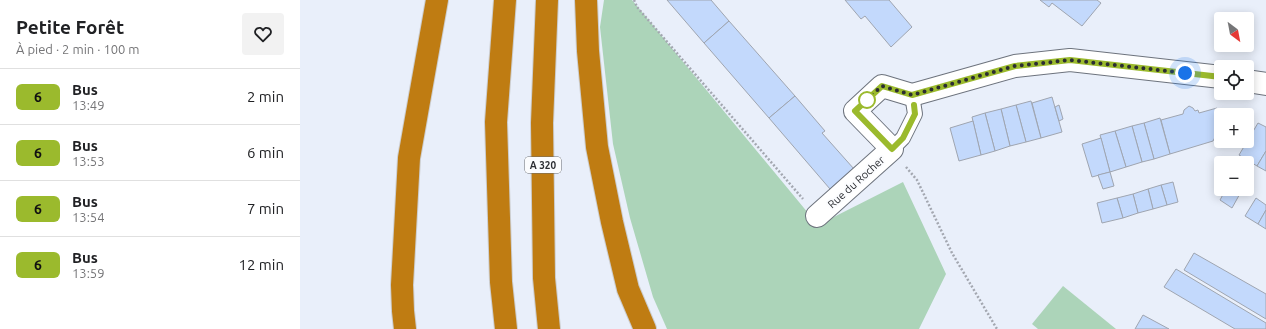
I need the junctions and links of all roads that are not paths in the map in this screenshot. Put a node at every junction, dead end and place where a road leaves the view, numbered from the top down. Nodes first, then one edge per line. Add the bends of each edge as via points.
1 (437, 0) edge
2 (505, 0) edge
3 (547, 0) edge
4 (586, 0) edge
5 (1214, 76) edge
6 (1254, 82) edge
7 (1266, 84) edge
8 (912, 95) junction
9 (892, 149) junction
10 (817, 216) road end
11 (400, 323) edge
12 (506, 329) edge
13 (549, 329) edge
14 (645, 329) edge

1 - 11 highway via 409,158
2 - 12 highway via 496,122 501,282
3 - 13 highway, A 320 via 542,122 544,278
4 - 14 highway via 597,147 628,289
5 - 8 street via 1070,60 1015,66
6 - 7 street
8 - 9 lane via 915,114 903,138
8 - 9 street, Rue du Rocher via 882,86 855,111
9 - 10 street, Rue du Rocher

